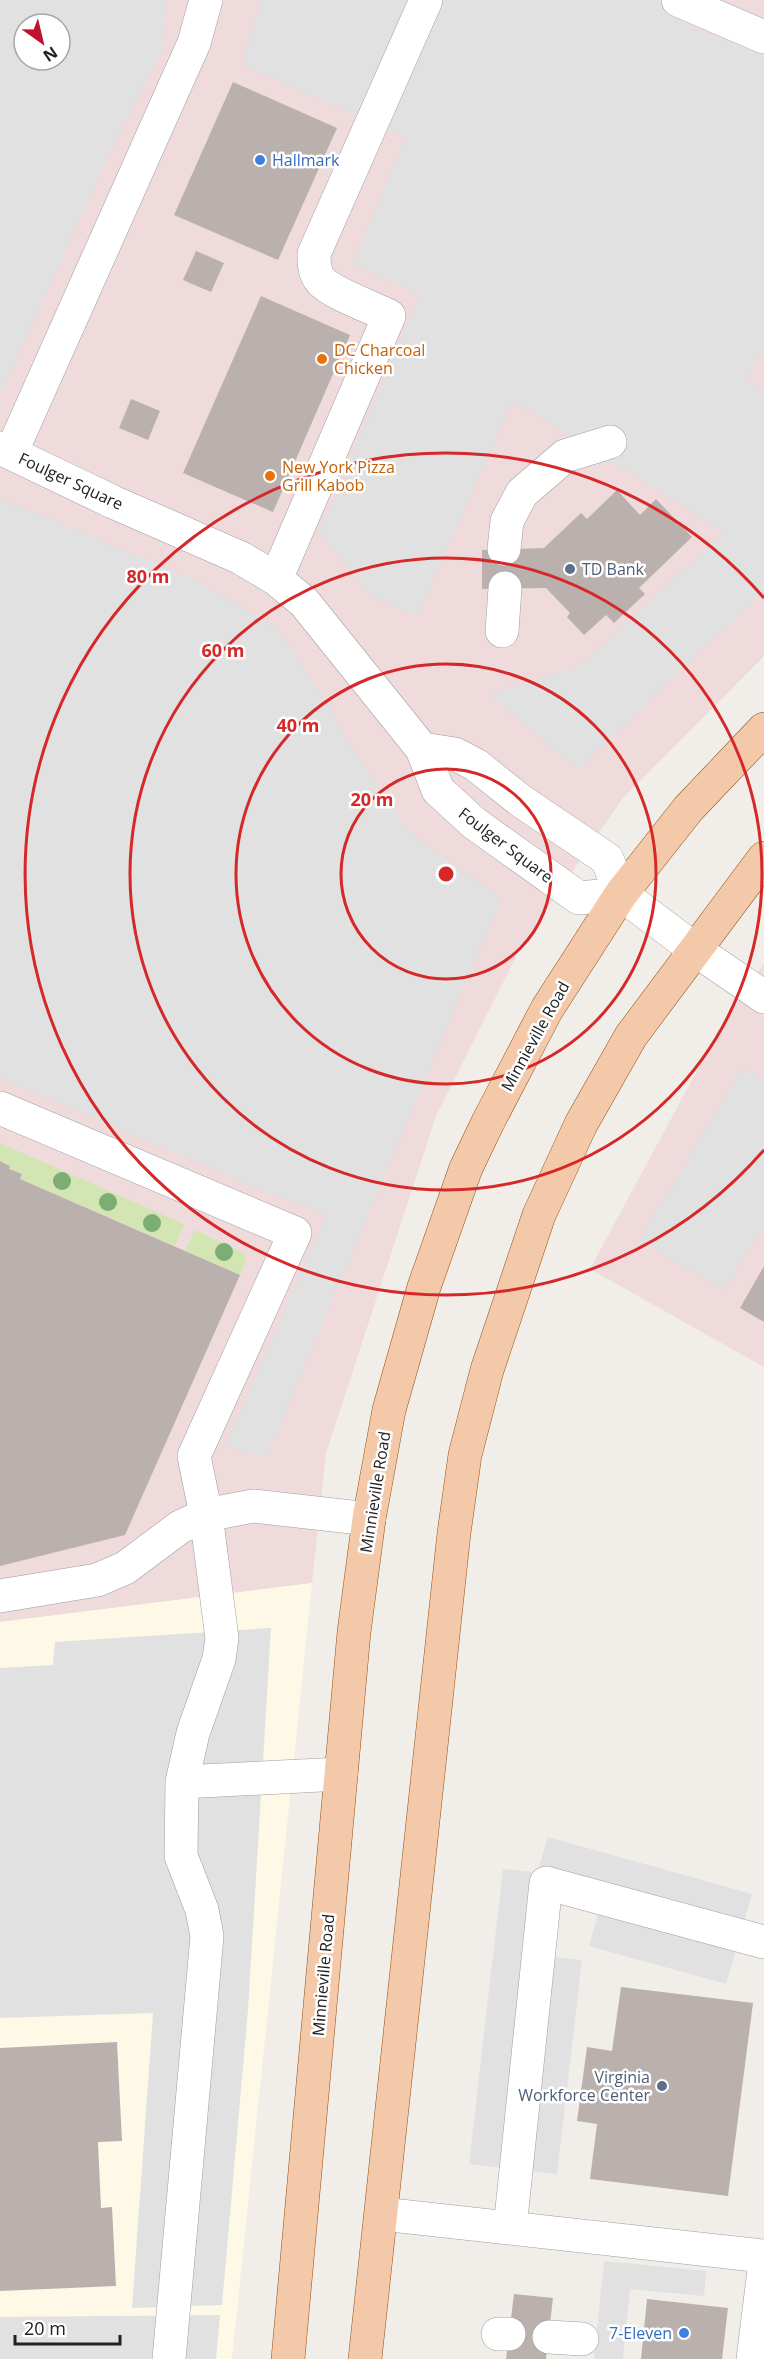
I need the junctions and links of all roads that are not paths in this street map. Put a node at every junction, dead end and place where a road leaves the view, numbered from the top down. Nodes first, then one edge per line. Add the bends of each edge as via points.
1 (206, 0) edge
2 (426, 0) edge
3 (678, 0) edge
4 (716, 7) edge
5 (764, 37) edge
6 (610, 442) dead end
7 (5, 450) edge
8 (504, 549) dead end
9 (276, 579) junction
10 (505, 588) dead end
11 (502, 631) dead end
12 (764, 729) edge
13 (422, 749) junction
14 (764, 858) edge
15 (621, 894) junction
16 (694, 949) junction
17 (764, 997) edge
18 (0, 1108) edge
19 (206, 1515) junction
20 (369, 1519) junction
21 (0, 1596) edge
22 (341, 1774) junction
23 (182, 1782) junction
24 (764, 1942) edge
25 (382, 2214) junction
26 (510, 2228) junction
27 (764, 2256) edge
28 (764, 2270) edge
29 (549, 2337) dead end
30 (582, 2339) dead end
31 (169, 2359) edge
32 (288, 2359) edge
33 (365, 2359) edge
34 (753, 2359) edge

1 - 7 street, Foulger Square via 194,43
2 - 9 street via 314,254 314,266 330,288 389,316
3 - 4 street
4 - 5 street
6 - 8 street via 564,456 522,494 507,521
7 - 9 street, Foulger Square via 241,558
9 - 13 street, Foulger Square via 304,602
10 - 11 street
12 - 15 main road, Minnieville Road via 688,809
13 - 15 street via 455,754 476,765 521,801 607,859
13 - 15 street, Foulger Square via 438,790 474,823 579,898
14 - 16 main road
15 - 16 street
15 - 20 main road, Minnieville Road via 547,1009 466,1168 424,1287 389,1410
16 - 17 street
16 - 25 main road via 631,1036 581,1124 539,1215 487,1370 465,1455 452,1545
18 - 19 street via 294,1233 194,1456
19 - 20 street via 253,1506
19 - 21 street via 180,1527 125,1568 97,1580
19 - 23 street via 222,1638
20 - 22 main road, Minnieville Road
22 - 23 street
22 - 32 main road, Minnieville Road
23 - 31 street via 181,1856 202,1910 207,1936
24 - 26 street via 546,1883
25 - 26 street
25 - 33 main road
26 - 27 street
28 - 34 street
29 - 30 street

